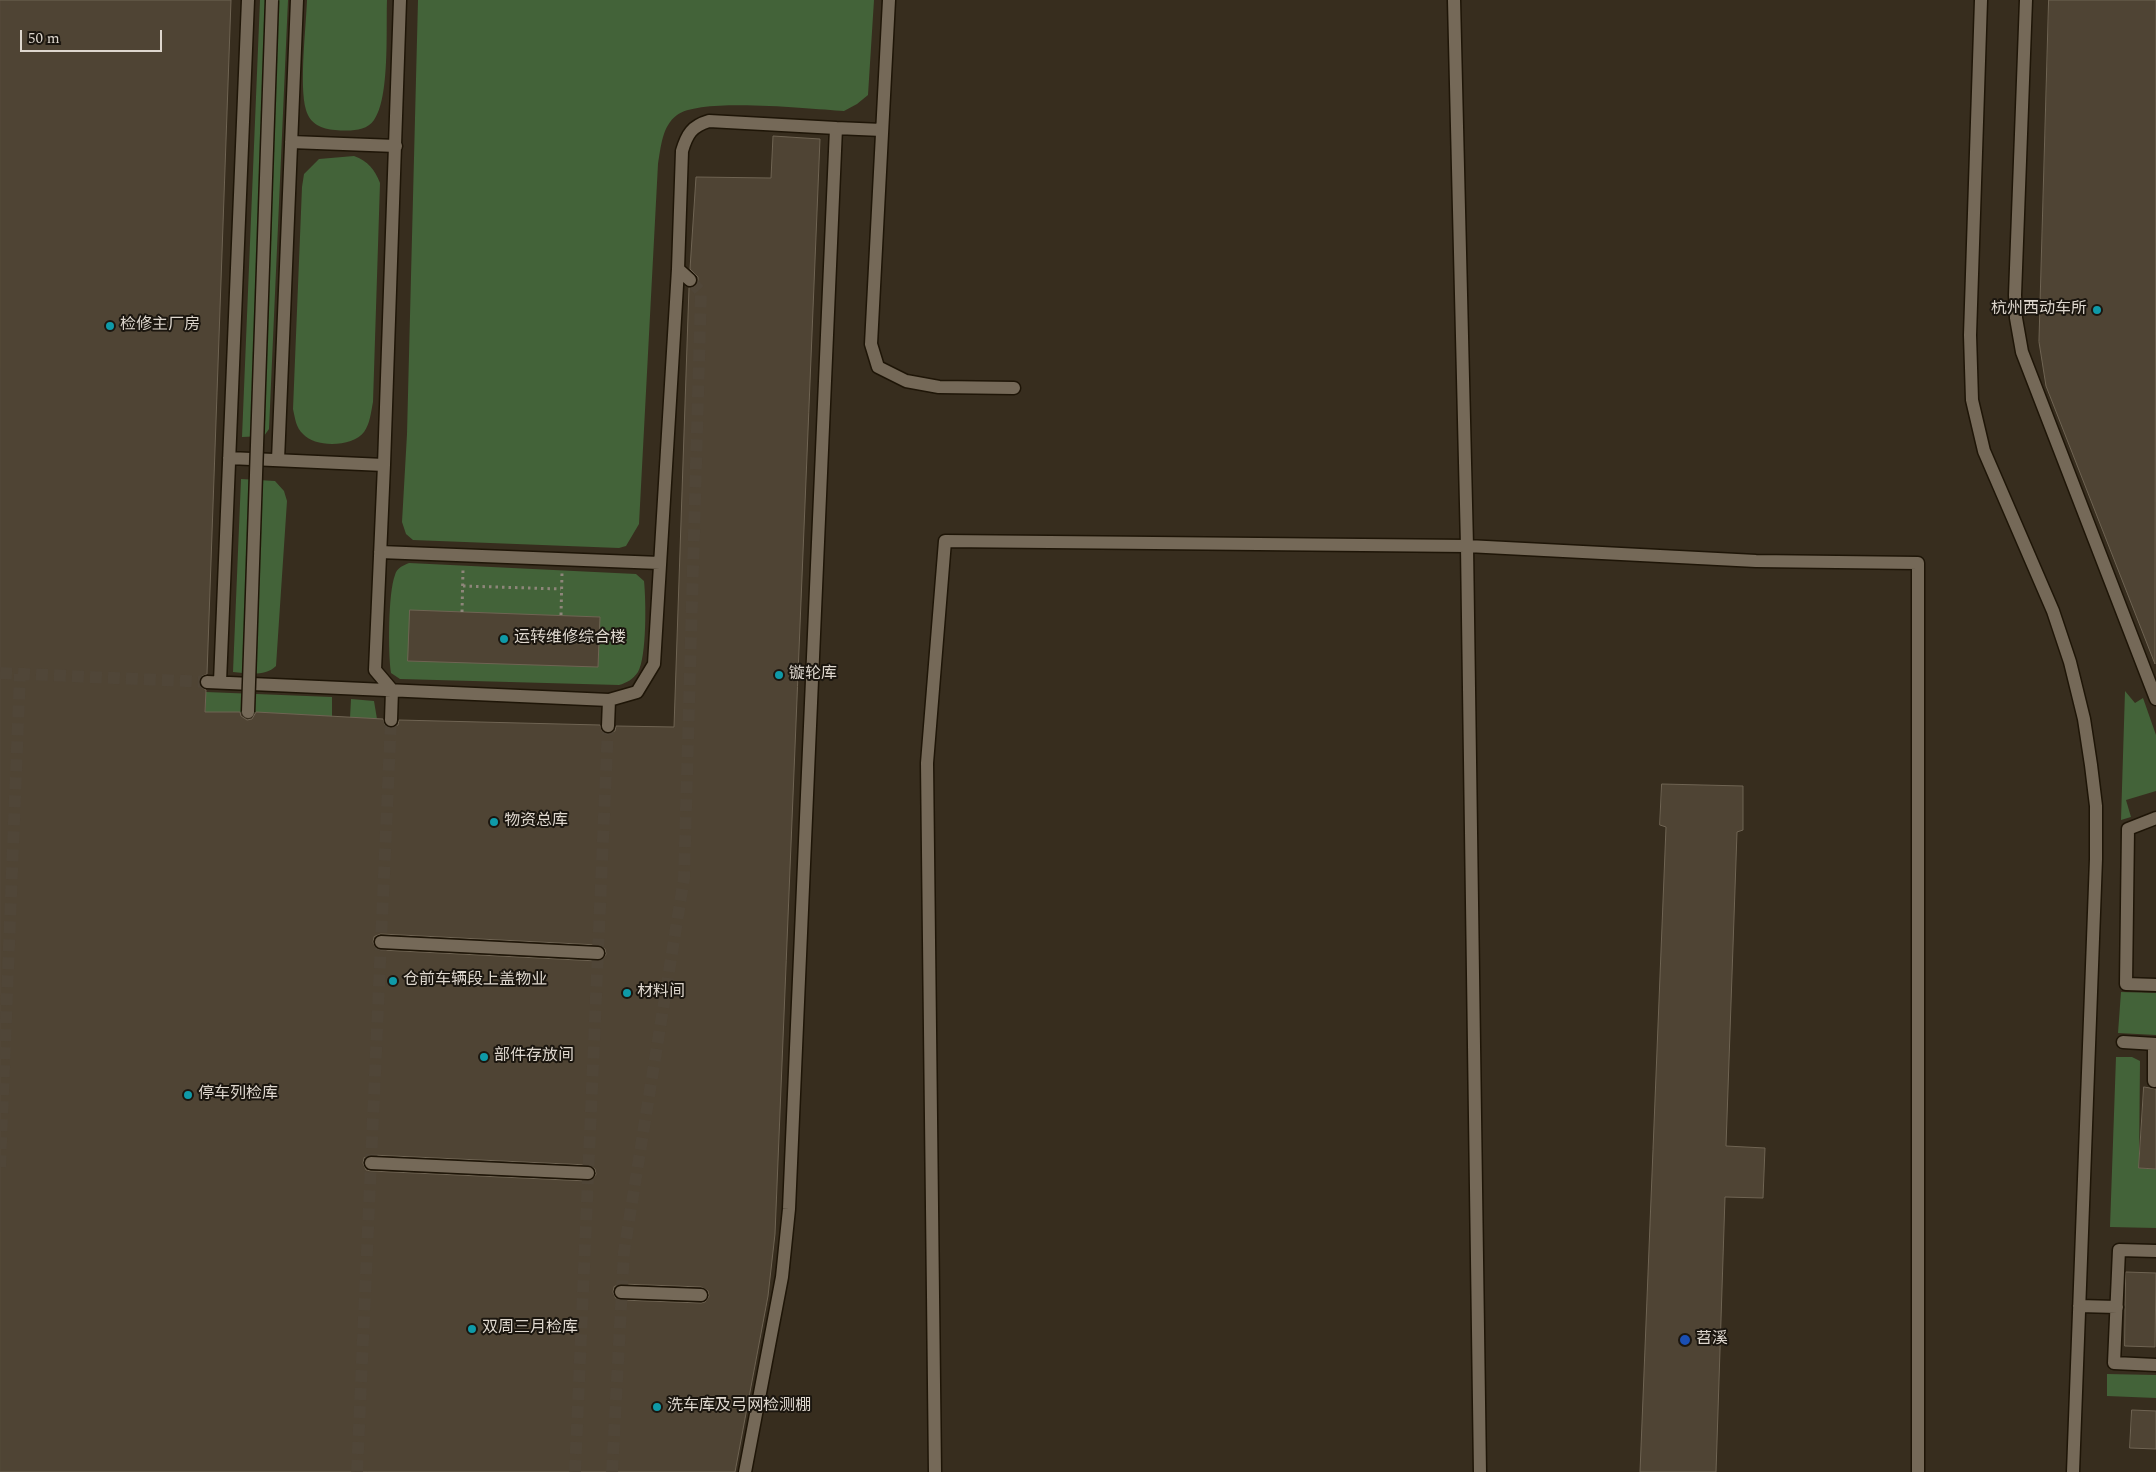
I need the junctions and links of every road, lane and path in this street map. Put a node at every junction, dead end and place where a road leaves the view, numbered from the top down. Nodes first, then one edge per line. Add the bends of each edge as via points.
1 (248, 0) edge
2 (272, 0) edge
3 (296, 0) edge
4 (400, 0) edge
5 (889, 0) edge
6 (1454, 0) edge
7 (1981, 0) edge
8 (2026, 0) edge
9 (836, 128) junction
10 (882, 130) junction
11 (291, 142) junction
12 (396, 146) junction
13 (678, 269) junction
14 (690, 280) tunnel mouth
15 (1014, 388) dead end
16 (229, 458) junction
17 (278, 460) junction
18 (384, 465) junction
19 (1467, 546) junction
20 (380, 552) junction
21 (464, 555) junction
22 (562, 559) junction
23 (660, 563) junction
24 (463, 586) junction
25 (561, 589) junction
26 (462, 612) dead end
27 (560, 615) dead end
28 (206, 682) tunnel mouth
29 (220, 682) junction
30 (392, 690) junction
31 (2156, 699) edge
32 (609, 700) junction
33 (248, 712) dead end
34 (392, 720) tunnel mouth
35 (608, 726) tunnel mouth
36 (2156, 818) edge
37 (380, 942) dead end
38 (598, 953) dead end
39 (2156, 985) edge
40 (2123, 1042) dead end
41 (2155, 1044) edge
42 (2154, 1081) dead end
43 (371, 1163) dead end
44 (588, 1173) dead end
45 (2156, 1251) edge
46 (621, 1292) dead end
47 (701, 1295) dead end
48 (2079, 1306) junction
49 (2117, 1307) junction
50 (2156, 1365) edge
51 (746, 1472) edge
52 (935, 1472) edge
53 (1480, 1472) edge
54 (1918, 1472) edge
55 (2073, 1472) edge

1 - 16 street
2 - 33 street, bridge
3 - 11 street
4 - 12 street
5 - 10 street
6 - 19 street
7 - 48 street via 1970,335 1972,400 1984,451 2053,611 2070,662 2084,719 2096,806
8 - 31 street via 2015,294 2022,352
9 - 10 street
9 - 13 street via 709,121 695,125 686,136 682,151
9 - 51 street via 789,1210 782,1277
10 - 15 street via 870,344 878,367 906,381 939,387
11 - 12 street
11 - 17 street
12 - 18 street
13 - 14 street
13 - 23 street
16 - 17 street
16 - 29 street
17 - 18 street
18 - 20 street
19 - 52 street via 945,541 926,763
19 - 53 street
19 - 54 street via 1756,561 1918,563
20 - 21 street
20 - 30 street via 374,670
21 - 22 street
21 - 24 path
22 - 23 street
22 - 25 path
23 - 32 street via 654,664 637,692
24 - 25 path
24 - 26 path
25 - 27 path
28 - 29 street
29 - 30 street
30 - 32 street
30 - 34 street
32 - 35 street
36 - 39 street via 2128,830 2126,975 2126,984
37 - 38 street
40 - 41 street
41 - 42 street
43 - 44 street
45 - 49 street via 2119,1250
46 - 47 street
48 - 49 street
48 - 55 street
49 - 50 street via 2114,1363

